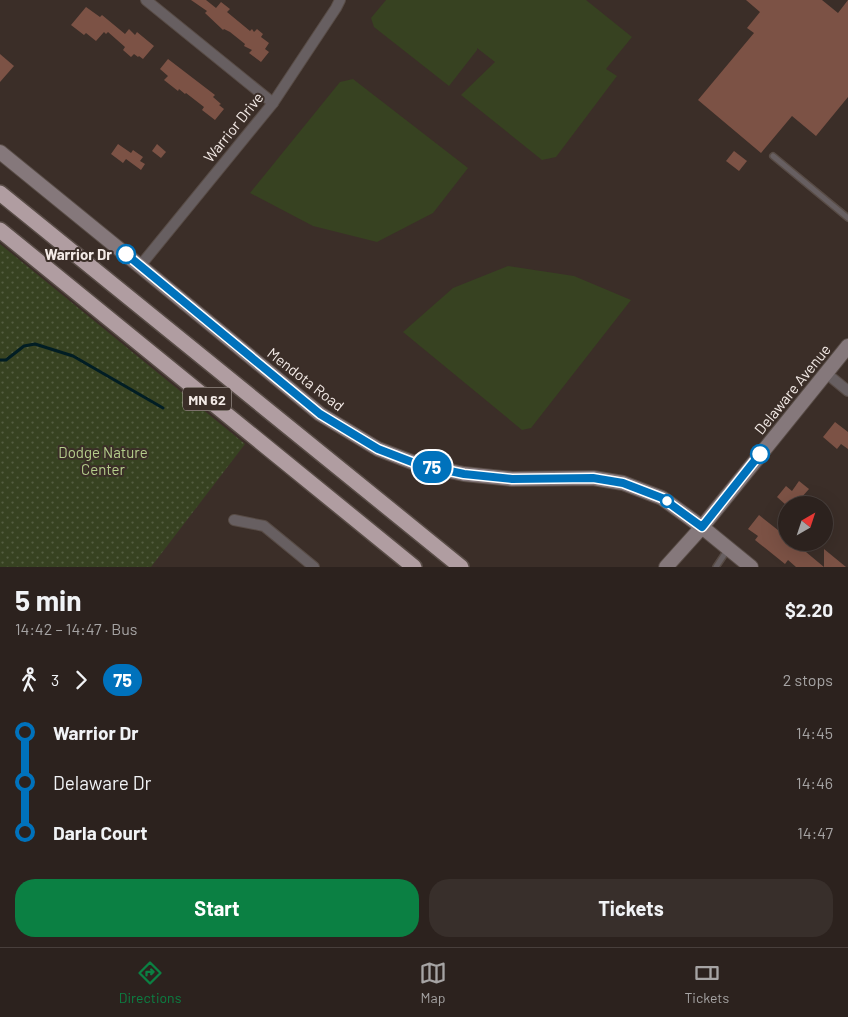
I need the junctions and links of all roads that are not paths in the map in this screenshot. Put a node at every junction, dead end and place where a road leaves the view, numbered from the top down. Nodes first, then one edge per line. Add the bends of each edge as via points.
1 (146, 0) edge
2 (340, 0) edge
3 (273, 103) junction
4 (0, 152) edge
5 (773, 156) dead end
6 (0, 194) edge
7 (848, 218) edge
8 (0, 230) edge
9 (140, 266) junction
10 (848, 346) edge
11 (826, 373) junction
12 (848, 391) edge
13 (234, 520) dead end
14 (702, 527) junction
15 (729, 549) junction
16 (314, 567) edge
17 (414, 567) edge
18 (462, 567) edge
19 (666, 567) edge
20 (716, 567) edge
21 (751, 567) edge

1 - 3 street
2 - 3 street, Warrior Drive
3 - 9 street, Warrior Drive
4 - 9 street, Mendota Road
5 - 7 lane
6 - 18 highway, MN 62
8 - 17 highway, MN 62
9 - 14 street, Mendota Road via 320,414 378,449 417,464 464,474 512,479 593,478 623,483 662,498
10 - 11 street, Delaware Avenue
11 - 12 street
11 - 14 street, Delaware Avenue
13 - 16 street via 264,526
14 - 15 street, Mendota Road
14 - 19 street, Delaware Avenue
15 - 20 lane
15 - 21 street, Mendota Road

